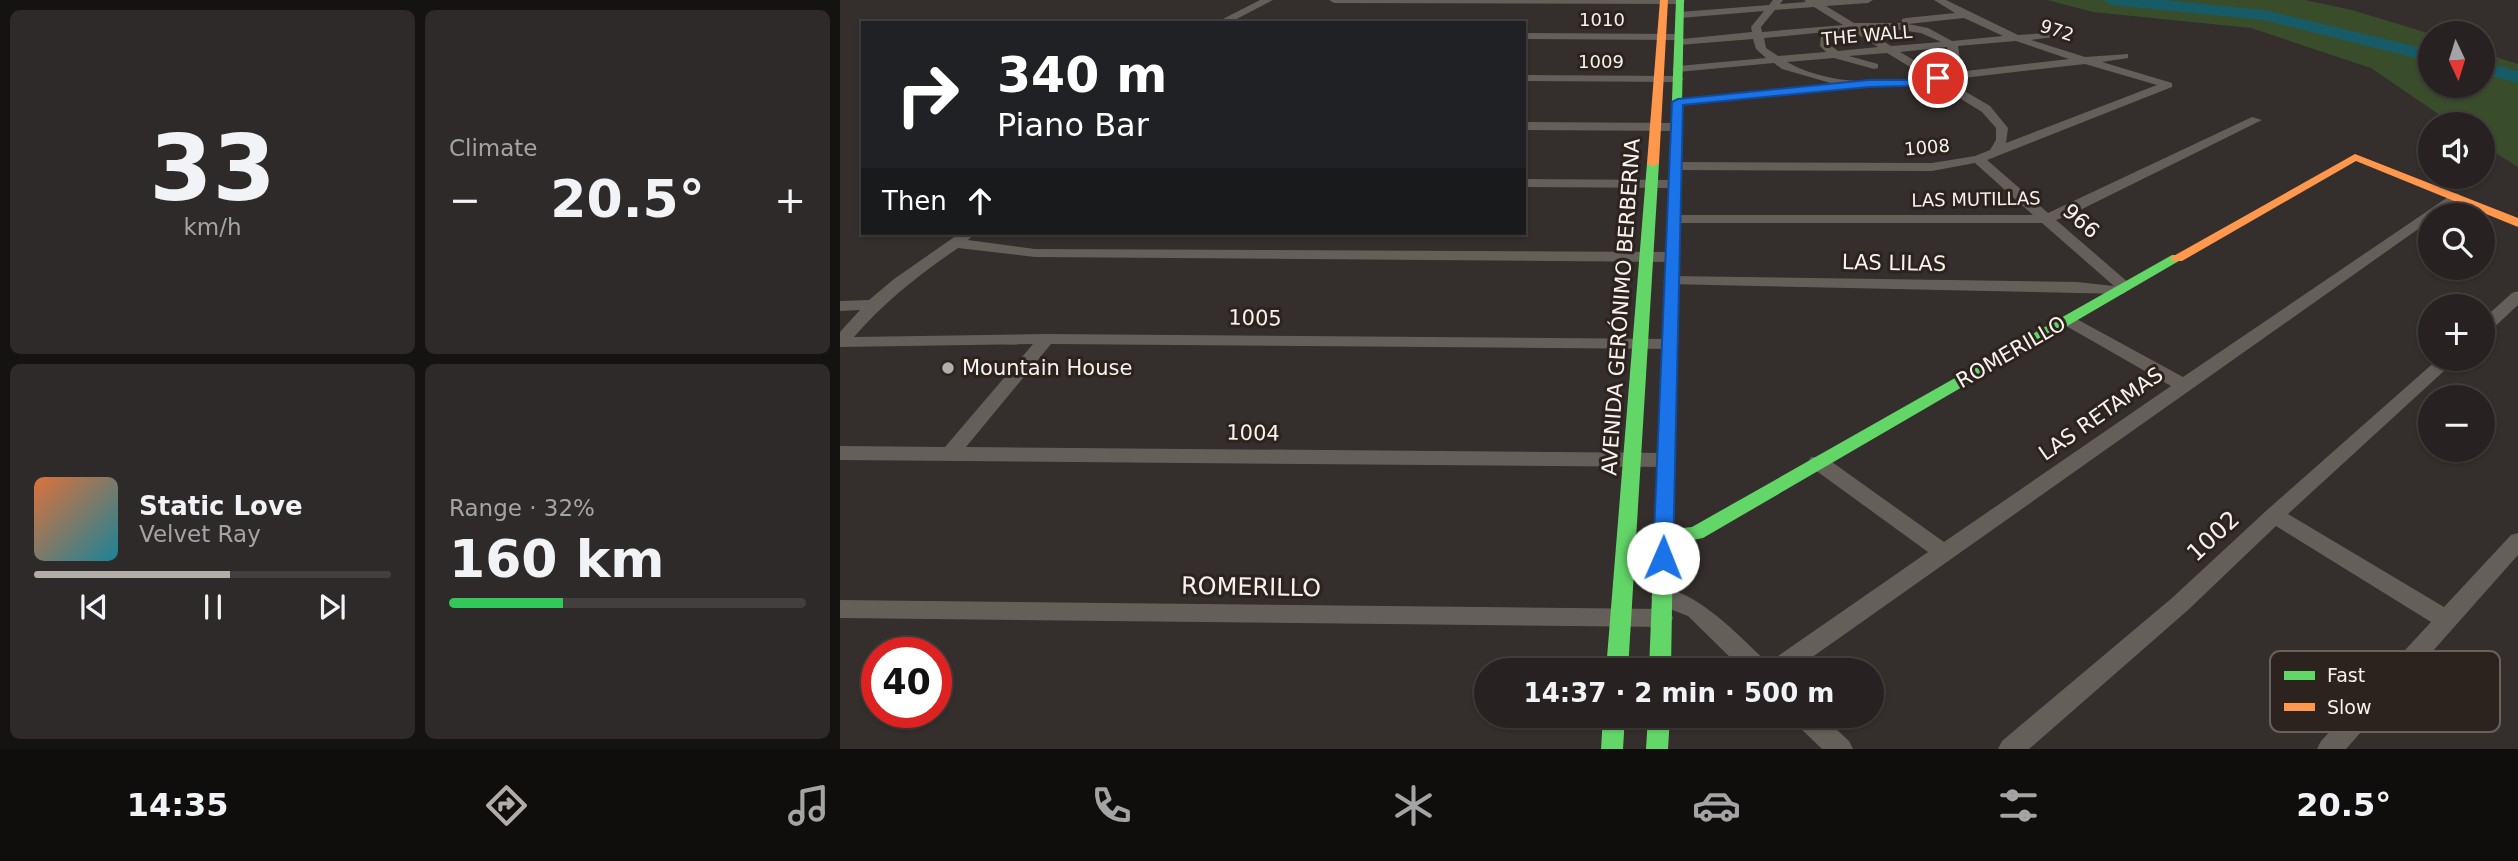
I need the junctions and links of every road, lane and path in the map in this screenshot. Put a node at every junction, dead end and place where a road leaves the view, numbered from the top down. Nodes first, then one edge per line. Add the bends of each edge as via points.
1 (1268, 0) edge
2 (1334, 0) edge
3 (1664, 0) edge
4 (1868, 0) edge
5 (1939, 0) edge
6 (1813, 2) edge
7 (1773, 4) edge
8 (1680, 5) edge
9 (1989, 13) dead end
10 (1966, 15) junction
11 (1224, 21) edge
12 (1850, 24) junction
13 (1884, 24) junction
14 (1838, 28) junction
15 (2058, 34) dead end
16 (1754, 35) junction
17 (1526, 36) edge
18 (1662, 37) junction
19 (2018, 37) junction
20 (1679, 39) junction
21 (1951, 45) junction
22 (1894, 50) junction
23 (1838, 55) junction
24 (2124, 57) dead end
25 (1772, 61) junction
26 (2092, 61) junction
27 (1874, 66) dead end
28 (1678, 74) junction
29 (1526, 78) edge
30 (1938, 78) junction
31 (1658, 79) junction
32 (1869, 83) junction
33 (2168, 85) joint
34 (1678, 102) junction
35 (2256, 120) dead end
36 (1526, 126) edge
37 (1654, 126) junction
38 (1677, 127) junction
39 (1995, 153) junction
40 (1978, 159) junction
41 (1675, 166) junction
42 (1526, 183) edge
43 (1650, 184) junction
44 (1675, 184) junction
45 (2454, 197) junction
46 (2046, 218) junction
47 (1674, 219) junction
48 (2518, 223) edge
49 (963, 238) edge
50 (1645, 256) junction
51 (1671, 257) junction
52 (1671, 281) junction
53 (2120, 289) junction
54 (2518, 296) edge
55 (873, 305) junction
56 (840, 306) edge
57 (2495, 317) edge
58 (2067, 320) junction
59 (1046, 339) junction
60 (840, 342) edge
61 (1639, 344) junction
62 (1670, 344) junction
63 (2435, 371) edge
64 (2183, 385) junction
65 (952, 452) junction
66 (840, 453) edge
67 (1631, 460) junction
68 (1665, 460) junction
69 (1818, 462) junction
70 (2274, 515) junction
71 (1664, 538) junction
72 (2518, 541) edge
73 (1943, 552) junction
74 (1662, 607) junction
75 (840, 609) edge
76 (1620, 617) junction
77 (2447, 620) junction
78 (2419, 651) edge
79 (1618, 658) edge
80 (1660, 658) edge
81 (1746, 658) edge
82 (1793, 658) edge
83 (1613, 728) edge
84 (1658, 728) edge
85 (1818, 728) edge
86 (2345, 732) edge
87 (1612, 749) edge
88 (1657, 749) edge
89 (1840, 749) edge
90 (2011, 749) edge
91 (2330, 749) edge

1 - 11 street
2 - 3 street
3 - 8 street
3 - 18 street, AVENIDA GERÓNIMO BERBERNA
4 - 6 street
5 - 10 street, 972
6 - 7 street
6 - 12 street
7 - 8 street
7 - 16 street
8 - 20 street, AVENIDA GERÓNIMO BERBERNA
9 - 10 street
10 - 13 street
10 - 19 street, 972
12 - 13 street
12 - 14 street, 1010
12 - 22 street
13 - 21 street via 1928,32
14 - 16 street, 1010
14 - 23 street via 1824,40
15 - 19 street, THE WALL
16 - 20 street, 1010
16 - 25 street via 1757,48
17 - 18 street, 1010
18 - 20 street, 1010
18 - 31 street, AVENIDA GERÓNIMO BERBERNA
19 - 21 street, THE WALL
19 - 26 street, 972
20 - 28 street, AVENIDA GERÓNIMO BERBERNA
21 - 22 street, THE WALL
21 - 30 street via 1954,62
22 - 23 street, THE WALL
22 - 30 street
23 - 25 street, THE WALL
23 - 27 street
24 - 26 street
25 - 28 street, THE WALL
25 - 32 street via 1816,78
26 - 30 street
26 - 33 street, 972
28 - 31 street, 1009
28 - 34 street, AVENIDA GERÓNIMO BERBERNA
29 - 31 street, 1009
30 - 32 street
30 - 39 street via 1977,102 1998,122 2003,133
31 - 37 street, AVENIDA GERÓNIMO BERBERNA
32 - 34 street
33 - 39 street, 1008
34 - 38 street, AVENIDA GERÓNIMO BERBERNA
35 - 46 street, LAS MUTILLAS
36 - 37 street
37 - 38 street
37 - 43 street, AVENIDA GERÓNIMO BERBERNA
38 - 41 street, AVENIDA GERÓNIMO BERBERNA
39 - 40 street, 1008
40 - 41 street, 1008 via 1913,168
40 - 46 street, 966
41 - 44 street, AVENIDA GERÓNIMO BERBERNA
42 - 43 street
43 - 44 street
43 - 50 street, AVENIDA GERÓNIMO BERBERNA
44 - 47 street, AVENIDA GERÓNIMO BERBERNA
45 - 48 street
45 - 53 street, ROMERILLO via 2355,157
45 - 64 street, LAS RETAMAS
46 - 47 street, LAS MUTILLAS
46 - 53 street, 966
47 - 51 street, AVENIDA GERÓNIMO BERBERNA
49 - 50 street via 1035,253
49 - 55 street
50 - 51 street
50 - 61 street, AVENIDA GERÓNIMO BERBERNA
51 - 52 street, AVENIDA GERÓNIMO BERBERNA
52 - 53 street, LAS LILAS
52 - 62 street, AVENIDA GERÓNIMO BERBERNA
53 - 58 street, ROMERILLO
54 - 57 street
55 - 56 street
55 - 60 street
58 - 64 street
58 - 69 street, ROMERILLO
59 - 60 street, 1005
59 - 61 street, 1005
59 - 65 street
61 - 62 street, 1005
61 - 67 street, AVENIDA GERÓNIMO BERBERNA
62 - 68 street, AVENIDA GERÓNIMO BERBERNA
63 - 70 street, 1002
64 - 73 street, LAS RETAMAS
65 - 66 street, 1004
65 - 67 street, 1004
67 - 68 street, 1004
67 - 76 street, AVENIDA GERÓNIMO BERBERNA
68 - 71 street, AVENIDA GERÓNIMO BERBERNA
69 - 71 street, ROMERILLO via 1696,533
69 - 73 street
70 - 77 street
70 - 90 street, 1002 via 2180,604
71 - 74 street, AVENIDA GERÓNIMO BERBERNA
72 - 77 street
73 - 82 street, LAS RETAMAS
74 - 76 street, ROMERILLO
74 - 80 street, AVENIDA GERÓNIMO BERBERNA
74 - 81 street, ROMERILLO via 1696,610
75 - 76 street, ROMERILLO
76 - 79 street, AVENIDA GERÓNIMO BERBERNA
77 - 78 street
83 - 87 street
84 - 88 street
85 - 89 street
86 - 91 street

